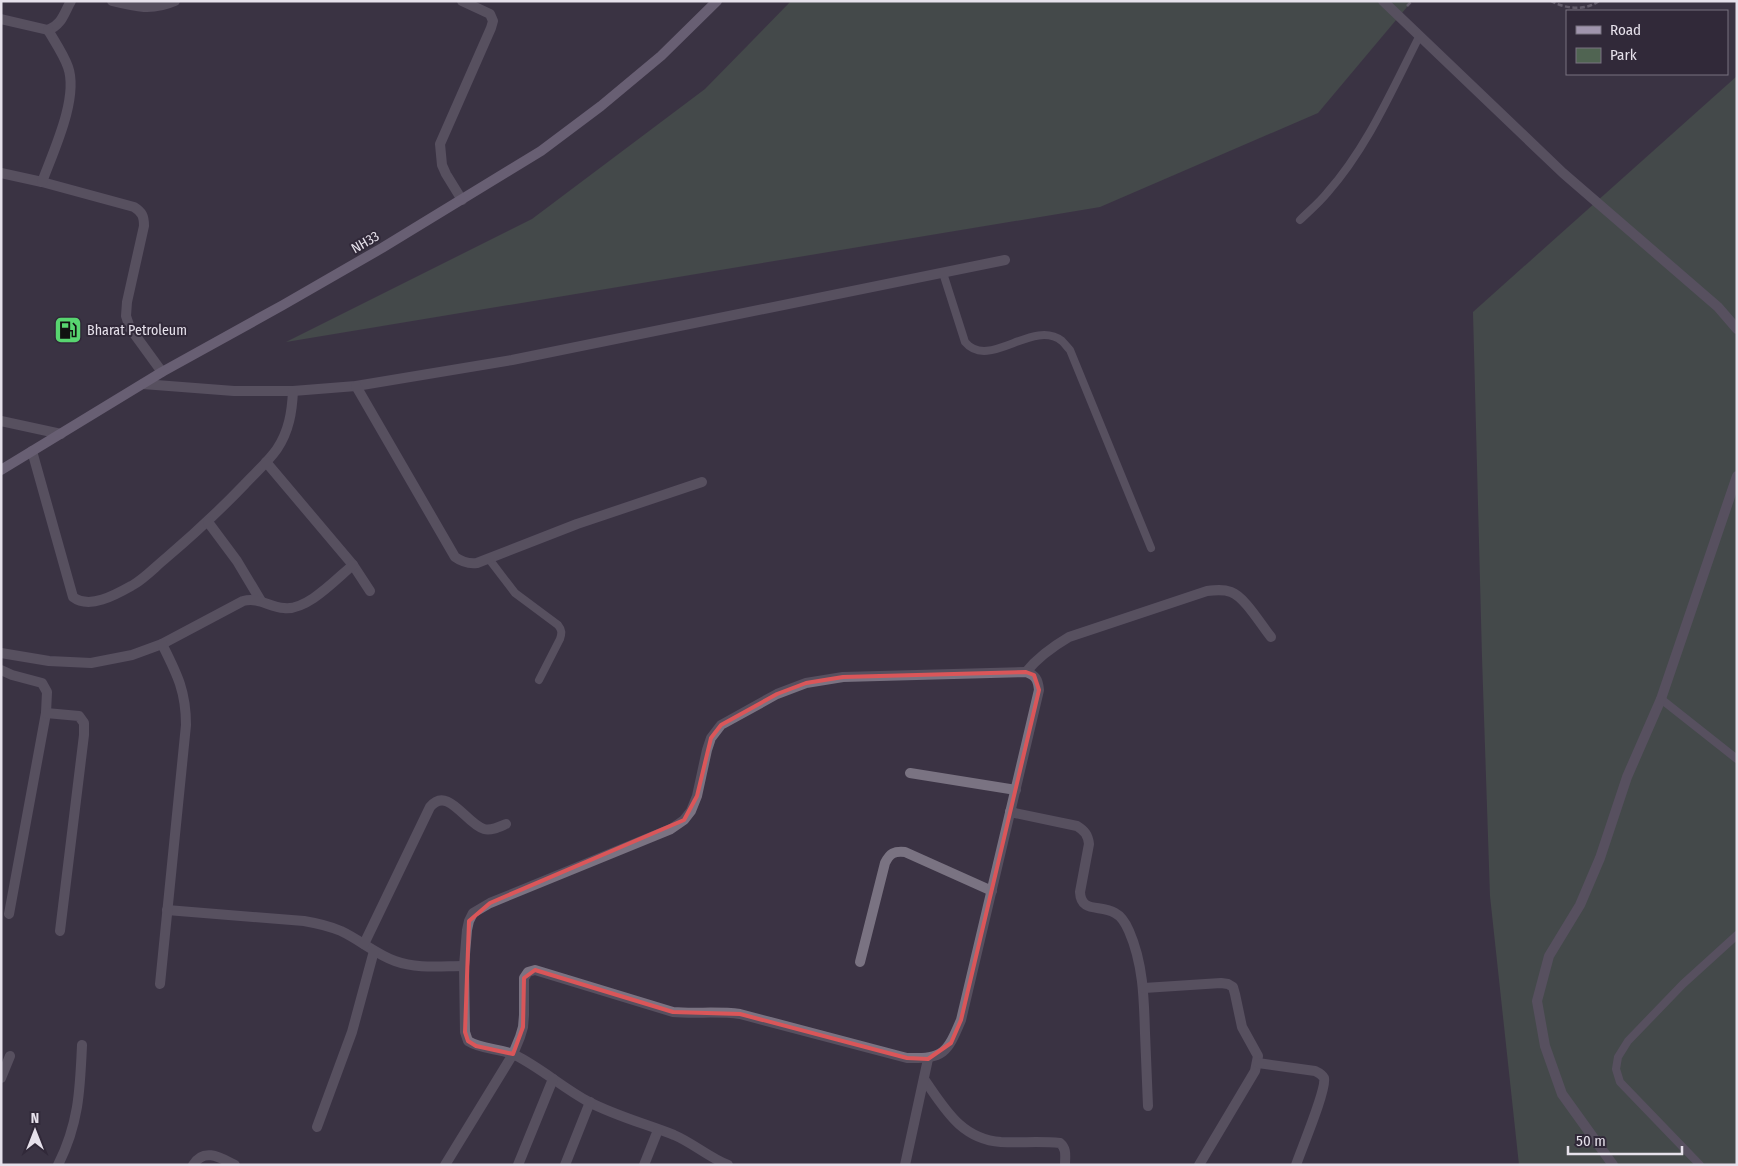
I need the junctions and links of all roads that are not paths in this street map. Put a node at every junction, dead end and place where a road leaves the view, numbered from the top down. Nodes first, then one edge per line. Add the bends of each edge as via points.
1 (71, 1) edge
2 (112, 1) edge
3 (175, 1) edge
4 (462, 1) edge
5 (717, 1) edge
6 (1382, 1) edge
7 (1, 19) edge
8 (48, 30) junction
9 (1419, 37) junction
10 (1, 173) edge
11 (42, 182) junction
12 (462, 200) junction
13 (1300, 220) dead end
14 (1005, 260) dead end
15 (943, 273) junction
16 (1737, 329) edge
17 (162, 372) junction
18 (143, 384) junction
19 (356, 386) junction
20 (293, 391) junction
21 (1, 421) edge
22 (60, 434) junction
23 (32, 451) junction
24 (266, 462) junction
25 (1, 470) edge
26 (1737, 476) edge
27 (702, 482) dead end
28 (208, 522) junction
29 (1151, 548) dead end
30 (489, 559) junction
31 (353, 565) junction
32 (370, 591) dead end
33 (261, 601) junction
34 (1271, 637) dead end
35 (162, 644) junction
36 (1, 654) edge
37 (1, 670) edge
38 (1026, 672) junction
39 (539, 680) dead end
40 (1661, 699) junction
41 (46, 713) junction
42 (1737, 759) edge
43 (910, 772) dead end
44 (1016, 790) junction
45 (1010, 812) junction
46 (506, 824) dead end
47 (992, 890) junction
48 (167, 910) junction
49 (9, 914) dead end
50 (60, 931) dead end
51 (1737, 935) edge
52 (364, 944) junction
53 (374, 951) junction
54 (860, 962) dead end
55 (464, 966) junction
56 (160, 984) dead end
57 (1144, 988) junction
58 (82, 1044) dead end
59 (513, 1054) junction
60 (10, 1056) dead end
61 (928, 1059) junction
62 (1258, 1064) junction
63 (1, 1078) edge
64 (553, 1079) junction
65 (924, 1079) junction
66 (590, 1102) junction
67 (1148, 1106) dead end
68 (317, 1128) dead end
69 (658, 1130) junction
70 (58, 1165) edge
71 (193, 1165) edge
72 (236, 1165) edge
73 (445, 1165) edge
74 (518, 1165) edge
75 (565, 1165) edge
76 (644, 1165) edge
77 (728, 1165) edge
78 (905, 1165) edge
79 (1065, 1165) edge
80 (1199, 1165) edge
81 (1296, 1165) edge
82 (1613, 1165) edge
83 (1700, 1165) edge

1 - 8 street via 60,23
2 - 3 street via 142,8
4 - 12 street via 490,14 493,21 440,144 442,165
5 - 12 main road, NH33 via 660,56 600,106 541,151
6 - 9 street
7 - 8 street
8 - 11 street via 68,68 71,85 68,108
9 - 13 lane via 1356,155 1328,193
9 - 16 street via 1563,173 1718,308
10 - 11 street
11 - 17 street via 134,207 144,216 126,316 130,328
12 - 17 main road, NH33
14 - 15 street
15 - 19 street via 512,360
15 - 29 lane via 965,342 971,349 980,352 992,350 1039,335 1062,341 1070,350
17 - 18 main road, NH33
18 - 20 street via 234,391
18 - 22 main road, NH33
19 - 20 street
19 - 30 street via 455,557 469,564
20 - 24 street via 292,414 286,434
21 - 22 street
22 - 23 main road, NH33
23 - 25 main road, NH33
23 - 28 street via 73,597 79,602 105,598 135,584
24 - 28 street
24 - 31 street
26 - 40 street
27 - 30 street via 577,524
28 - 33 street via 237,560
30 - 39 lane via 515,593 561,629 560,640
31 - 32 street
31 - 33 street via 296,608
33 - 35 street via 243,601
34 - 38 street via 1232,592 1207,591 1069,637 1036,660
35 - 36 street via 132,655 92,663
35 - 48 street via 186,706
37 - 41 street via 42,683 47,692
38 - 44 street via 1034,675 1039,690
38 - 55 street via 843,677 806,683 777,694 721,725 711,738 697,796 684,820 671,829 490,903 473,914 467,930
40 - 42 lane
40 - 82 street via 1626,777 1600,858 1580,905 1549,956 1537,1001 1545,1046 1562,1094
41 - 49 street
41 - 50 street via 79,716 84,723
43 - 44 street
44 - 45 street
45 - 47 street
45 - 57 street via 1077,826 1084,831 1089,844 1080,899 1083,904 1107,909 1122,919 1137,950
46 - 52 street via 484,829 451,804 439,800 434,802
47 - 54 street via 905,852 895,851 888,855 885,863
47 - 61 street via 961,1020 951,1043 942,1053
48 - 52 street via 304,920 341,931
48 - 56 street
51 - 83 lane via 1683,984 1628,1041 1618,1057 1616,1070 1620,1082
52 - 53 street
53 - 55 street via 395,961 418,966
53 - 68 street via 352,1032
55 - 59 street via 465,1032 468,1041 476,1046
57 - 62 street via 1221,982 1233,987 1242,1027 1256,1050
57 - 67 street
58 - 70 street via 80,1094 74,1128
59 - 61 street via 523,1027 524,978 535,970 673,1012 740,1014 907,1058
59 - 64 street
59 - 73 street
60 - 63 street
61 - 65 street
62 - 80 street
62 - 81 street via 1315,1071 1324,1079
64 - 66 street
64 - 74 street
65 - 78 street
65 - 79 street via 964,1130 980,1139 1001,1142 1060,1143 1064,1146
66 - 69 street
66 - 75 street
69 - 76 street
69 - 77 street via 686,1141
71 - 72 street via 197,1158 205,1155

